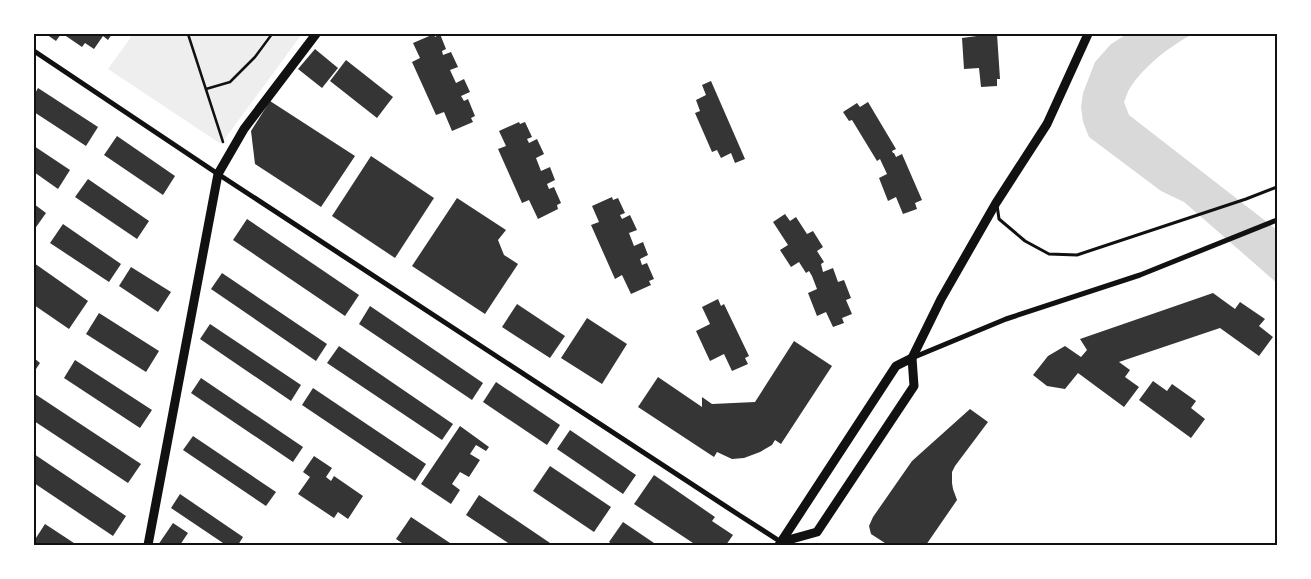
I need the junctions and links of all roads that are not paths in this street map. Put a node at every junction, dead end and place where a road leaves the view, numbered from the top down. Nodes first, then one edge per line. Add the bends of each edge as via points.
1 (316, 34) edge
2 (1088, 34) edge
3 (34, 51) edge
4 (218, 174) junction
5 (1277, 187) edge
6 (996, 203) junction
7 (1277, 220) edge
8 (912, 358) junction
9 (783, 544) edge
10 (148, 545) edge

1 - 4 street via 244,128
2 - 6 street via 1047,124
3 - 4 street
4 - 9 street
4 - 10 street
5 - 6 lane via 1077,255 1049,254 1025,241 999,219
6 - 8 street via 941,299
7 - 8 street via 1140,274 1006,319
8 - 9 street via 896,366
8 - 9 street via 914,386 817,532

